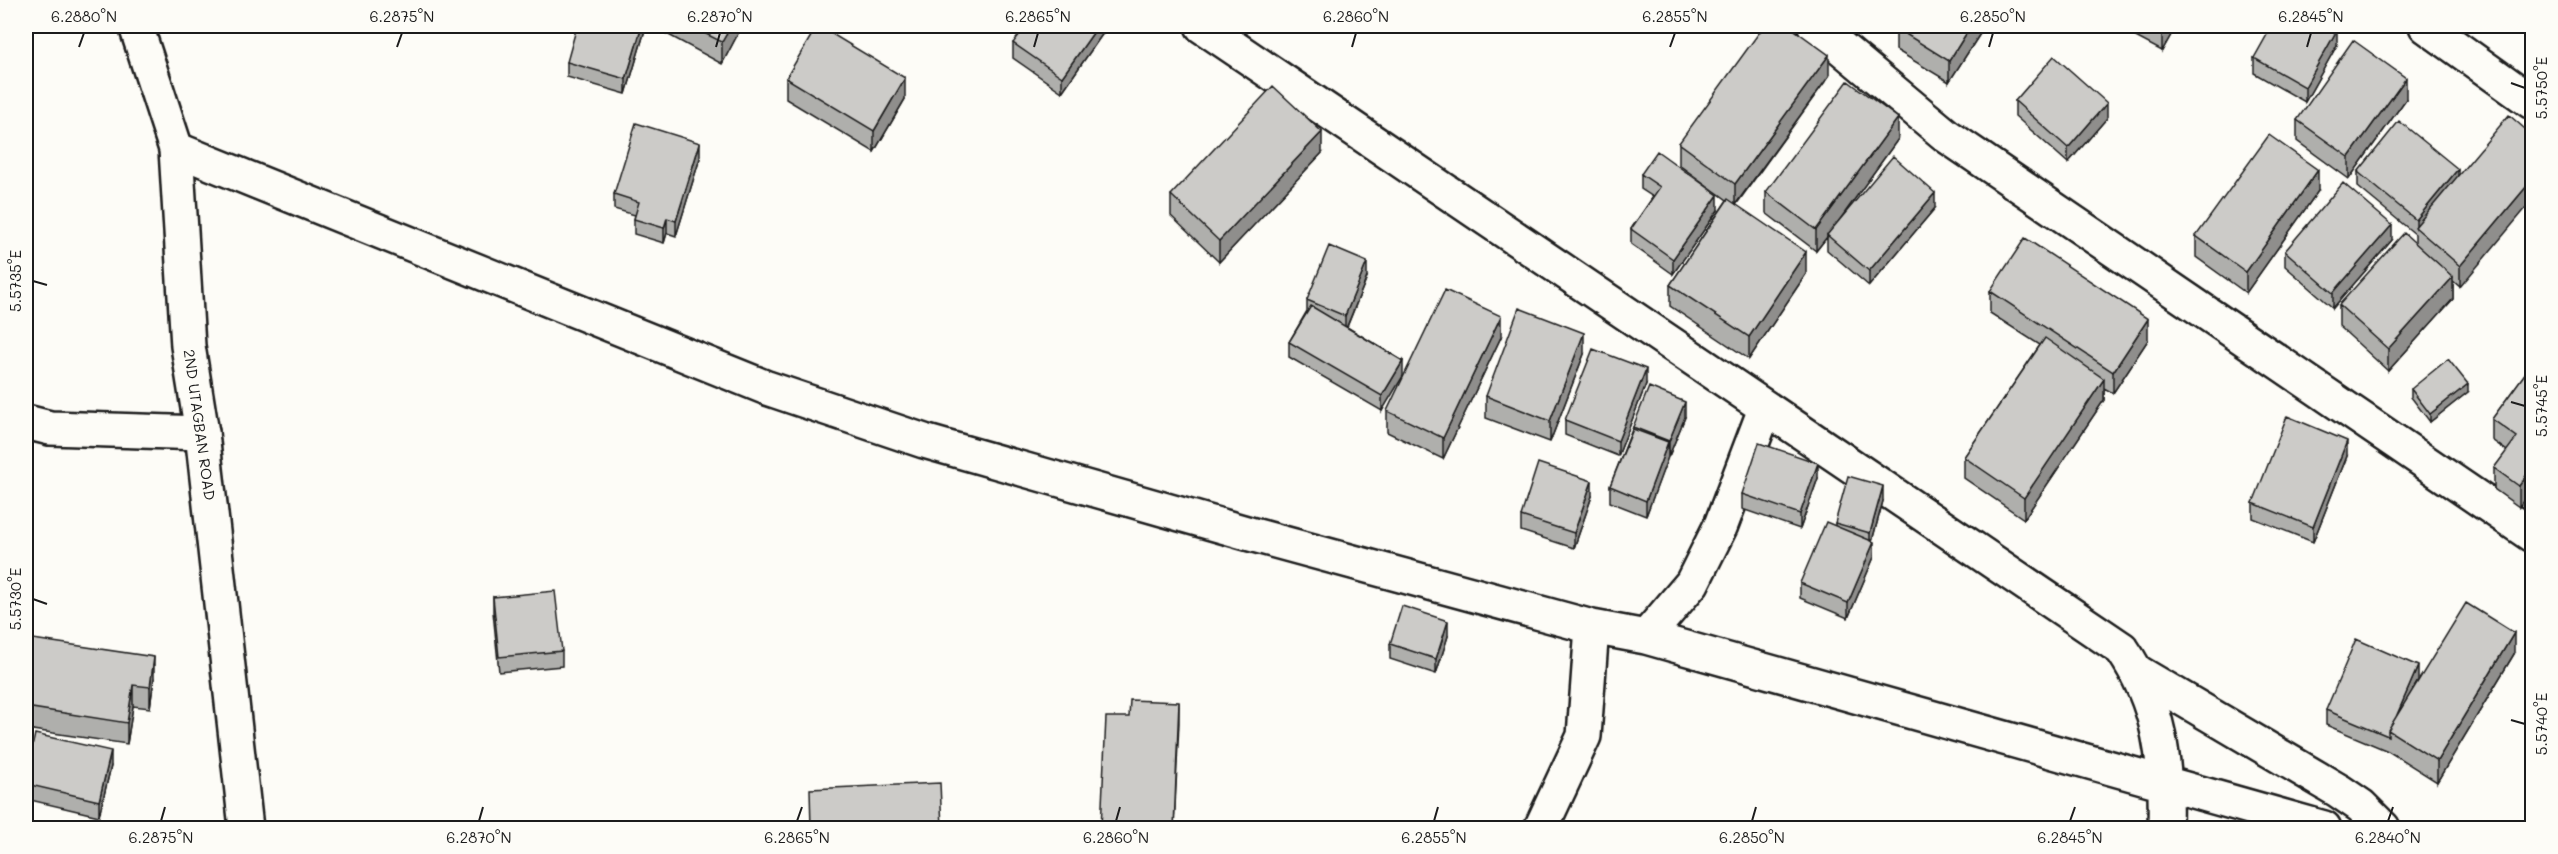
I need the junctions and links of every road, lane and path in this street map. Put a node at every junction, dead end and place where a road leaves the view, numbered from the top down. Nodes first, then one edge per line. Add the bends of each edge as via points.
1 (136, 26) edge
2 (1202, 26) edge
3 (1815, 26) edge
4 (2426, 26) edge
5 (2532, 102) edge
6 (176, 149) junction
7 (1765, 409) junction
8 (26, 422) edge
9 (202, 433) junction
10 (2532, 535) edge
11 (1592, 627) junction
12 (1646, 637) junction
13 (2139, 673) junction
14 (2166, 786) junction
15 (246, 828) edge
16 (1541, 828) edge
17 (2165, 828) edge
18 (2324, 828) edge
19 (2384, 828) edge

1 - 6 street, 2ND UTAGBAN ROAD
2 - 7 street
3 - 10 street via 1947,136
4 - 5 street
6 - 9 street, 2ND UTAGBAN ROAD via 188,346
6 - 11 street via 767,388 890,430
7 - 12 street via 1721,525 1692,583
7 - 13 street via 2122,649
8 - 9 street via 50,428
9 - 15 street, 2ND UTAGBAN ROAD
11 - 12 street
11 - 16 street via 1584,736
12 - 14 street
13 - 14 street via 2158,730
13 - 19 street via 2339,790
14 - 17 street
14 - 18 street

